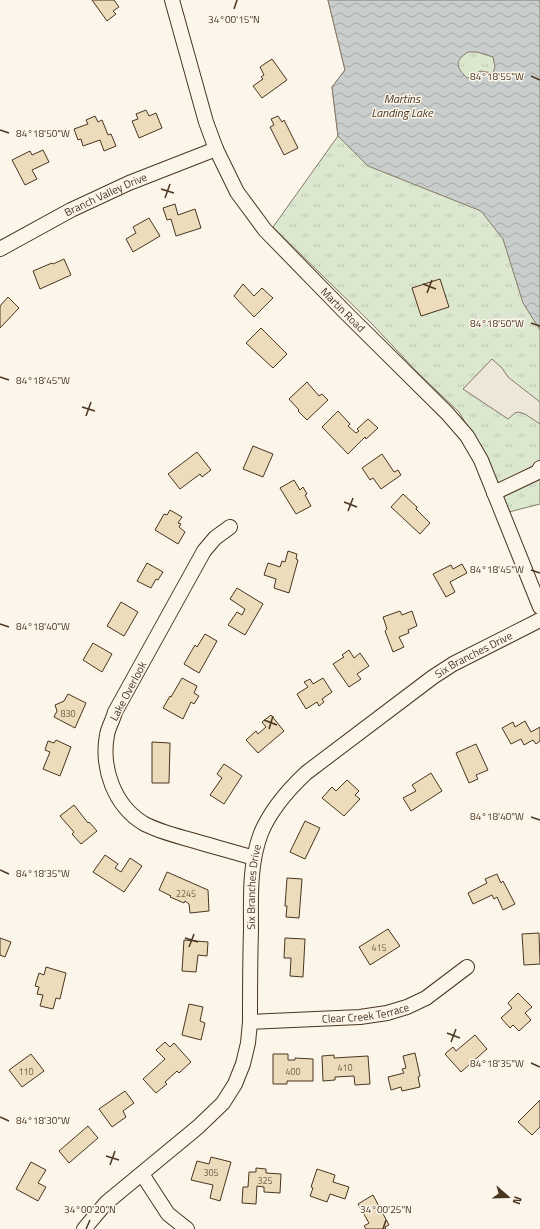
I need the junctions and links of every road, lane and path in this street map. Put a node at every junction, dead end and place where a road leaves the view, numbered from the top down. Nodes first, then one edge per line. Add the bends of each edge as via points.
1 (172, 0) edge
2 (216, 149) junction
3 (0, 249) edge
4 (540, 468) edge
5 (494, 493) junction
6 (230, 527) dead end
7 (540, 607) edge
8 (540, 620) edge
9 (254, 858) junction
10 (467, 967) dead end
11 (250, 1022) junction
12 (142, 1174) junction
13 (84, 1229) edge
14 (187, 1229) edge

1 - 2 street, Martin Road
2 - 3 street, Branch Valley Drive via 129,183 71,210
2 - 5 street, Martin Road via 237,192 265,230 467,436 481,460
4 - 5 street via 538,472
5 - 7 street, Martin Road
6 - 9 street, Lake Overlook via 215,538 204,551 115,712 107,734 105,757 116,794 127,809 143,822 167,833
8 - 9 street, Six Branches Drive via 446,668 306,773 288,790 273,810 261,833
9 - 11 street, Six Branches Drive via 251,885
10 - 11 street, Clear Creek Terrace via 426,998 387,1013
11 - 12 street, Six Branches Drive via 243,1064 235,1084 223,1103
12 - 13 street, Six Branches Drive via 106,1203
12 - 14 street via 168,1214

